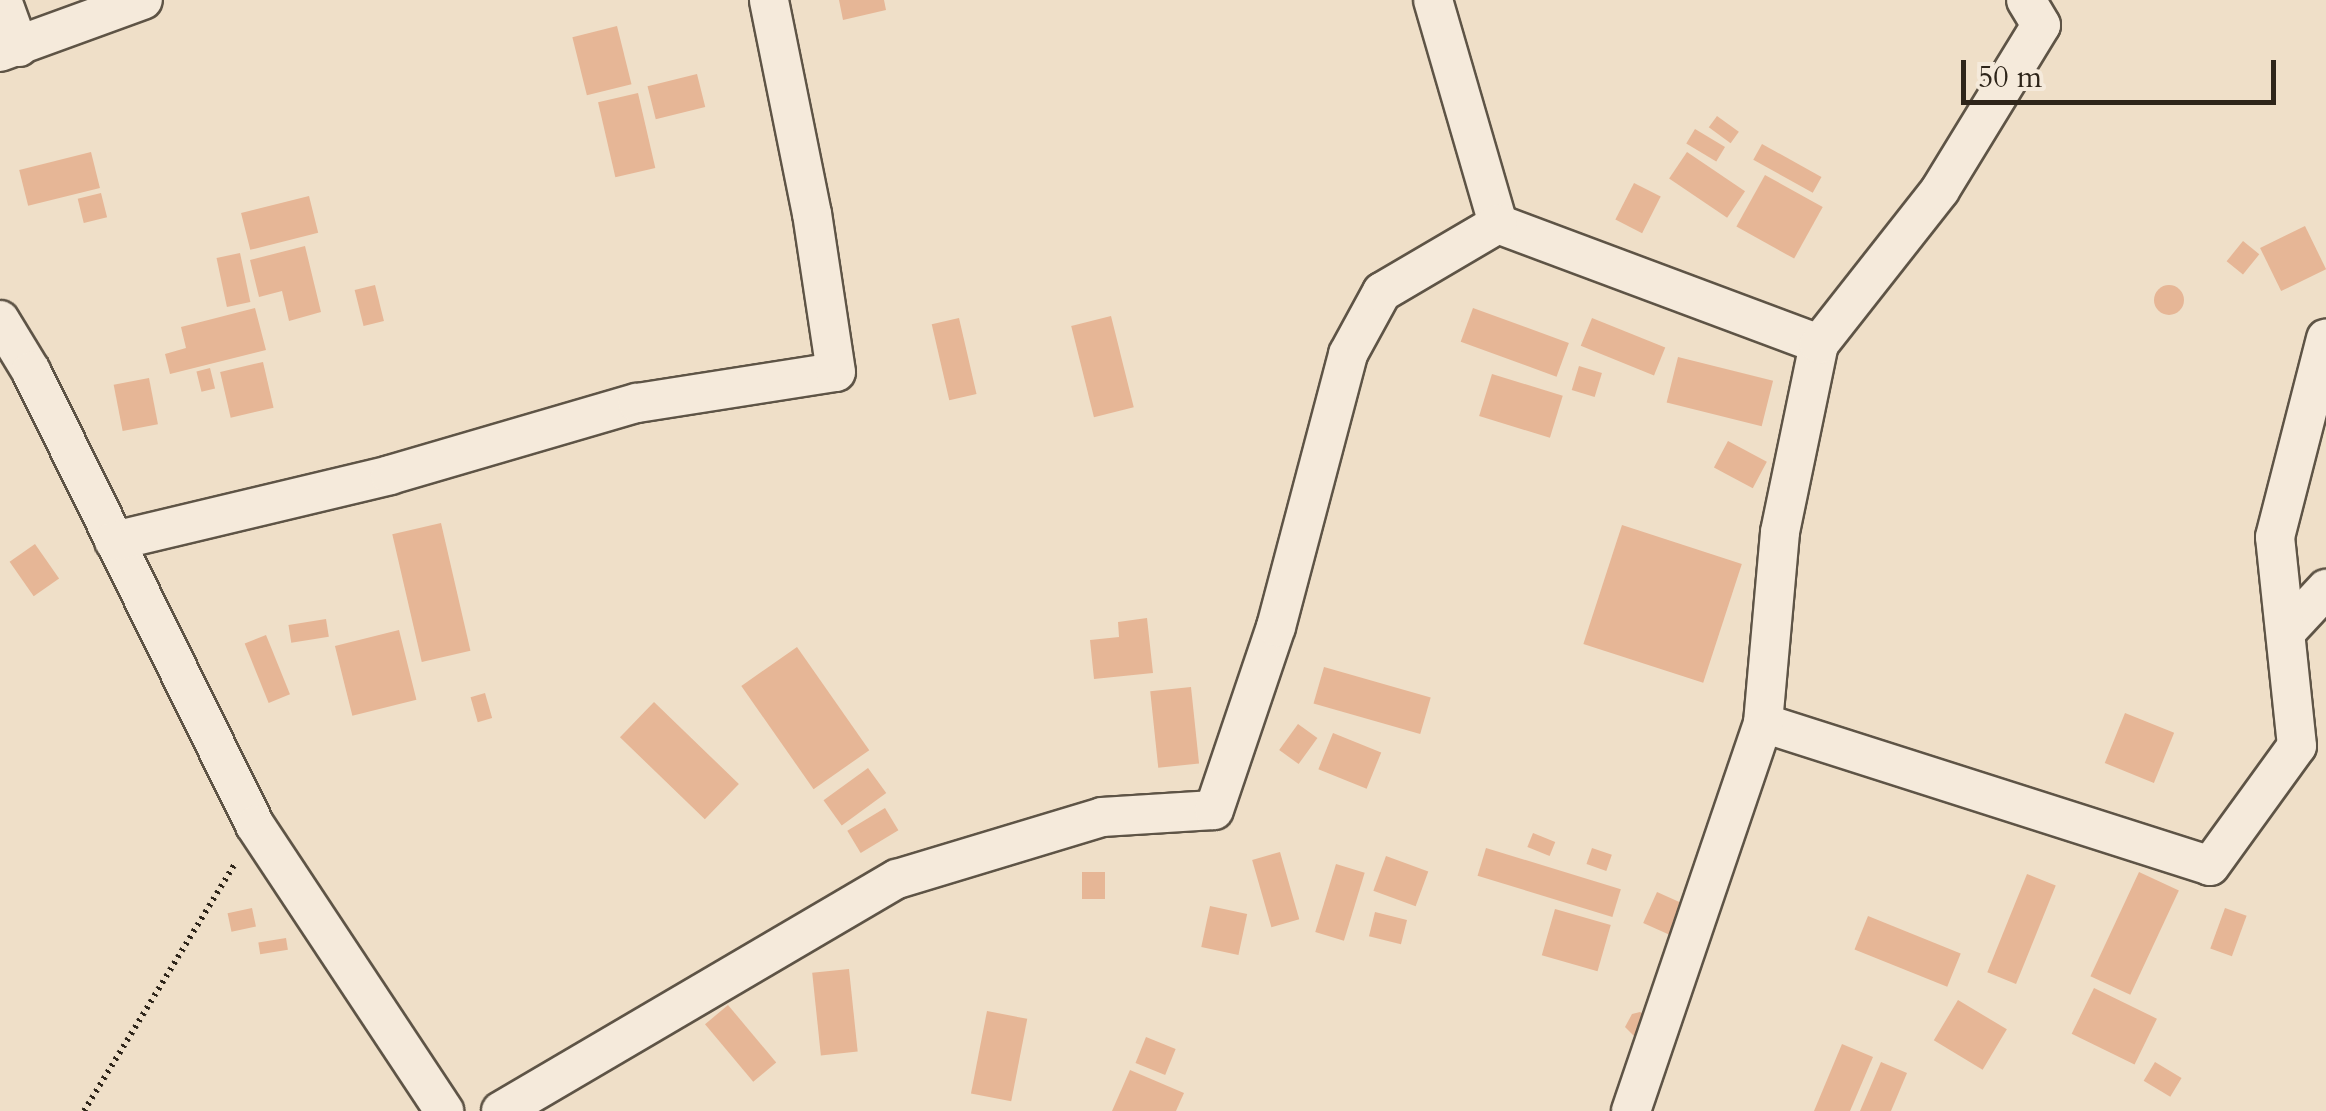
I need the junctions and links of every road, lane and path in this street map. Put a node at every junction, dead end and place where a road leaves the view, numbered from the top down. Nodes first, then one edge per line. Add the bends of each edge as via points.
1 (2, 0) edge
2 (143, 0) edge
3 (768, 0) edge
4 (1433, 0) edge
5 (2026, 0) edge
6 (10, 50) edge
7 (1498, 224) junction
8 (0, 320) edge
9 (2326, 338) edge
10 (1819, 344) junction
11 (114, 541) junction
12 (2326, 589) edge
13 (2286, 632) junction
14 (1763, 723) junction
15 (255, 825) junction
16 (84, 1111) edge
17 (444, 1111) edge
18 (501, 1111) edge
19 (1631, 1111) edge

1 - 6 street
2 - 6 street
3 - 11 street via 836,372 638,403 390,474
4 - 7 street
5 - 10 street via 2041,25 1940,190
7 - 10 street
7 - 18 street via 1382,292 1348,354 1276,626 1214,810 1102,817 897,879
8 - 11 street via 32,371
9 - 13 street via 2275,537
10 - 14 street via 1780,532
11 - 15 street
12 - 13 street
13 - 14 street via 2297,746 2210,866
14 - 19 street
15 - 16 path
15 - 17 street

